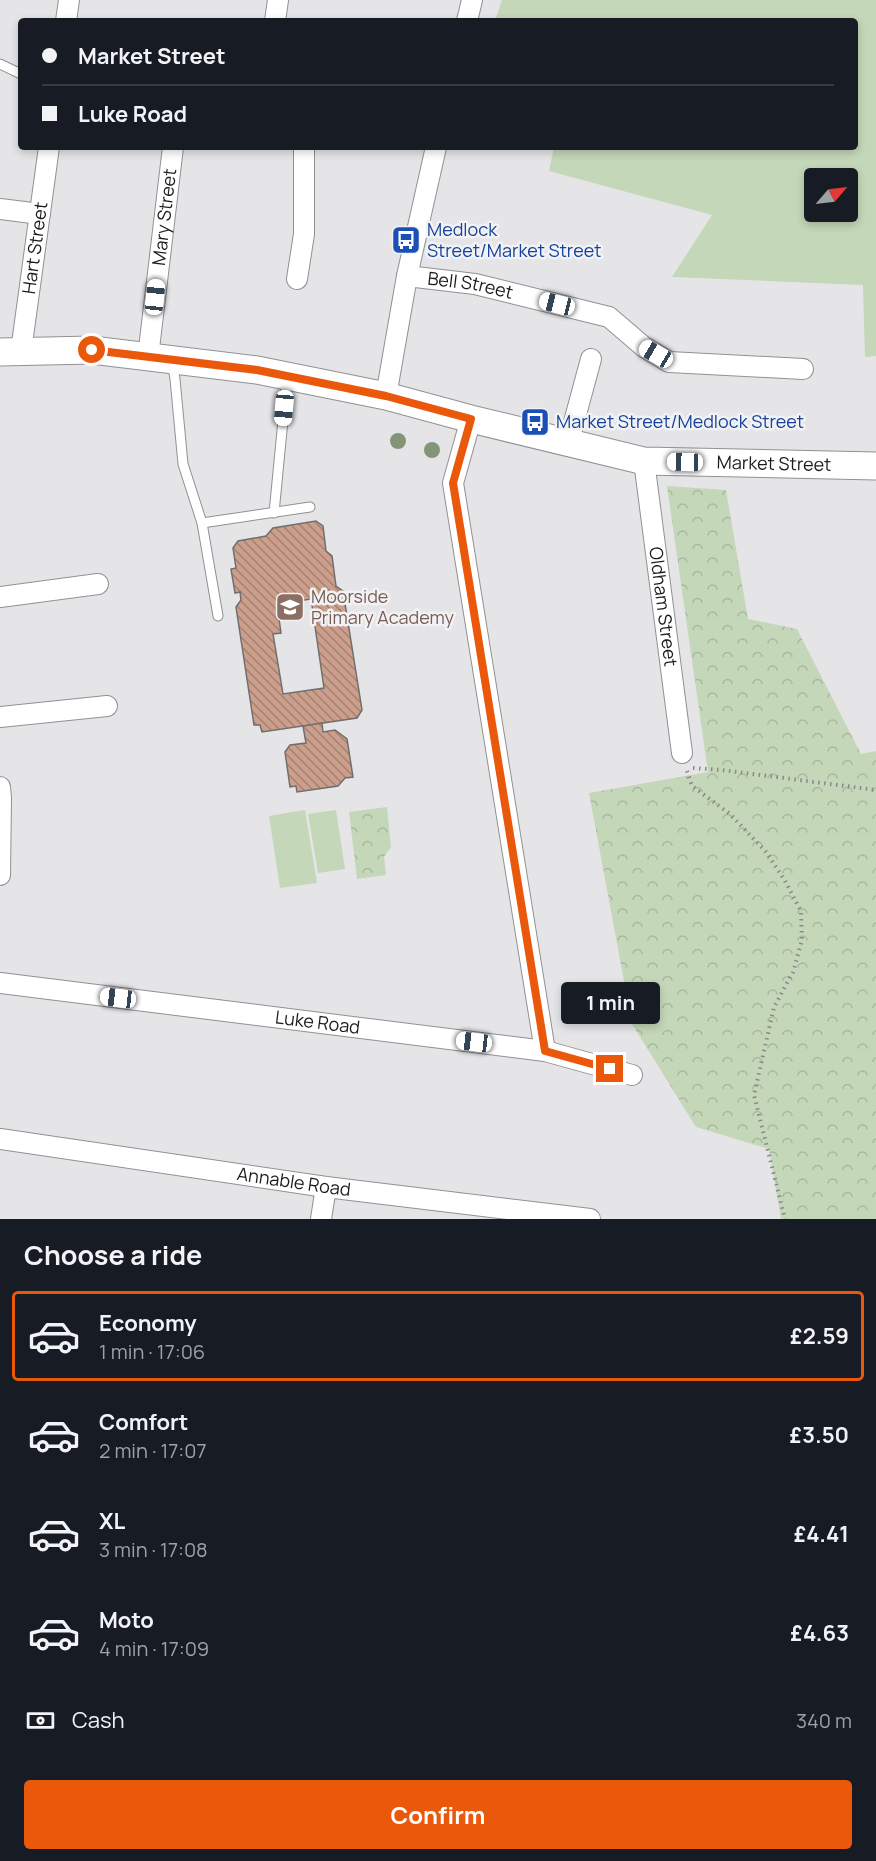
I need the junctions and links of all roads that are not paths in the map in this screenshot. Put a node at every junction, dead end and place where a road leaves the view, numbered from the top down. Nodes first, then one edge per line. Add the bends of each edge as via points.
1 (69, 0) edge
2 (278, 0) edge
3 (472, 0) edge
4 (66, 18) edge
5 (275, 18) edge
6 (468, 18) edge
7 (0, 64) edge
8 (18, 73) edge
9 (49, 150) edge
10 (172, 150) edge
11 (304, 150) edge
12 (435, 150) edge
13 (0, 209) edge
14 (40, 214) junction
15 (407, 276) junction
16 (297, 279) dead end
17 (11, 351) edge
18 (160, 359) junction
19 (591, 359) dead end
20 (803, 369) dead end
21 (287, 377) junction
22 (386, 396) junction
23 (471, 419) junction
24 (567, 444) junction
25 (644, 461) junction
26 (876, 466) edge
27 (310, 507) dead end
28 (274, 513) junction
29 (202, 523) junction
30 (98, 584) dead end
31 (0, 597) edge
32 (218, 616) dead end
33 (107, 706) dead end
34 (0, 717) edge
35 (682, 753) dead end
36 (0, 787) edge
37 (0, 875) edge
38 (0, 983) edge
39 (545, 1051) junction
40 (632, 1075) dead end
41 (0, 1139) edge
42 (326, 1187) junction
43 (562, 1217) edge
44 (321, 1219) edge
45 (590, 1219) edge

1 - 4 street
2 - 5 street
3 - 6 street
7 - 8 lane
9 - 14 street, Hart Street
10 - 18 street, Mary Street
11 - 16 street via 304,234
12 - 15 street
13 - 14 street
14 - 17 street, Hart Street
15 - 20 street, Bell Street via 475,284 609,317 669,362
15 - 22 street
17 - 18 street, Market Street via 92,350
18 - 21 street, Market Street
18 - 29 lane via 175,379 183,464
19 - 24 street
21 - 22 street, Market Street
21 - 28 lane
22 - 23 street, Market Street
23 - 24 street, Market Street
23 - 39 street via 453,483
24 - 25 street, Market Street
25 - 26 street, Market Street
25 - 35 street, Oldham Street
27 - 28 lane
28 - 29 lane
29 - 32 lane
30 - 31 street
33 - 34 street
36 - 37 street
38 - 39 street, Luke Road
39 - 40 street, Luke Road
41 - 42 street, Annable Road
42 - 43 street, Annable Road
42 - 44 street
43 - 45 street, Annable Road

